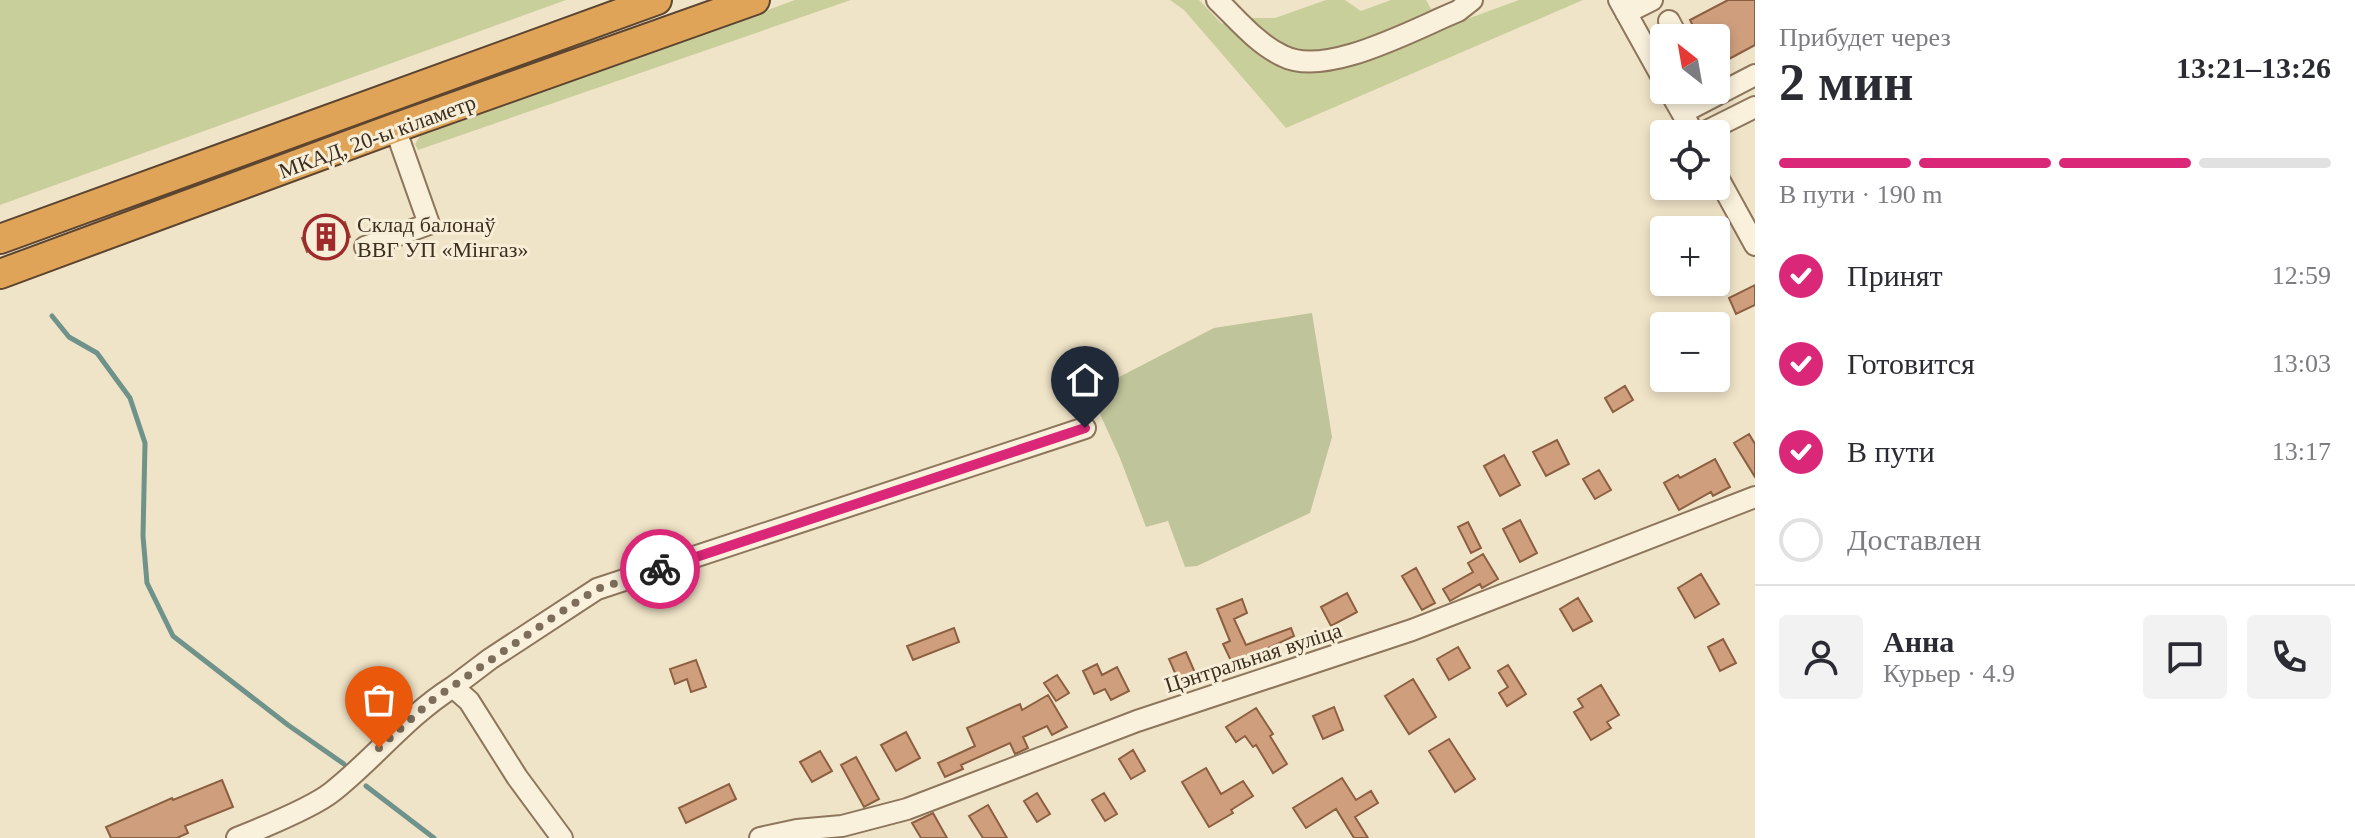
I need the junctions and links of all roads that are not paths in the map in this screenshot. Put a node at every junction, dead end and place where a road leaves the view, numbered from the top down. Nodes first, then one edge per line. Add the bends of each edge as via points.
1 (657, 0) edge
2 (755, 0) edge
3 (1217, 0) edge
4 (1472, 0) edge
5 (1652, 0) edge
6 (1622, 7) edge
7 (1650, 56) edge
8 (1755, 75) edge
9 (1730, 85) edge
10 (1677, 104) edge
11 (1695, 104) edge
12 (1755, 107) edge
13 (1682, 113) junction
14 (1686, 120) edge
15 (1729, 120) edge
16 (395, 128) junction
17 (1730, 199) edge
18 (0, 239) edge
19 (1755, 245) edge
20 (365, 247) dead end
21 (0, 274) edge
22 (1085, 428) dead end
23 (1755, 497) edge
24 (453, 687) junction
25 (237, 838) edge
26 (562, 838) edge
27 (760, 838) edge

1 - 18 highway, МКАД, 20-ы кіламетр
2 - 16 highway, МКАД, 20-ы кіламетр
3 - 4 street via 1267,47 1302,63 1341,58 1458,11
5 - 6 street
6 - 7 street
8 - 9 street
10 - 13 street
11 - 13 street
12 - 15 street
13 - 14 street
16 - 20 street via 429,224
16 - 21 highway, МКАД, 20-ы кіламетр
17 - 19 street
22 - 24 street via 597,589
23 - 27 street, Цэнтральная вуліца via 1412,630 1137,721 907,809 842,826
24 - 25 street via 400,727 329,794
24 - 26 street via 469,701

